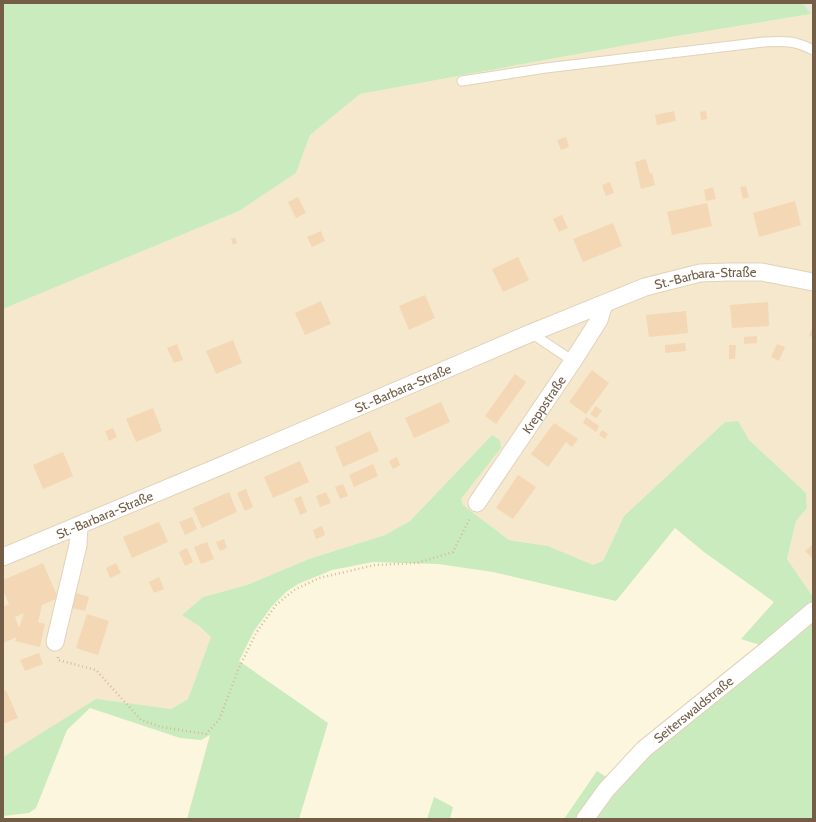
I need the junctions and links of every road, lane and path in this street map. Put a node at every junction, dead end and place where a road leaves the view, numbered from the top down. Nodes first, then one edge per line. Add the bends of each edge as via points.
1 (813, 50) edge
2 (462, 81) dead end
3 (813, 282) edge
4 (604, 304) junction
5 (531, 333) junction
6 (573, 361) junction
7 (477, 503) joint
8 (79, 526) junction
9 (3, 558) edge
10 (813, 611) edge
11 (55, 642) joint
12 (586, 819) edge

1 - 2 lane via 794,42 764,42 546,68
3 - 4 street, St.-Barbara-Straße via 762,272 700,273 645,287
4 - 5 street, St.-Barbara-Straße
4 - 6 street, Kreppstraße via 599,320
5 - 6 lane
5 - 8 street, St.-Barbara-Straße
6 - 7 street, Kreppstraße
7 - 11 path via 453,552 417,563 374,565 319,578 294,590 276,605 256,632 219,720 206,734 161,728 141,720 96,670 58,660
8 - 9 street, St.-Barbara-Straße
8 - 11 street via 78,545
10 - 12 street, Seiterswaldstraße via 644,749 606,790

